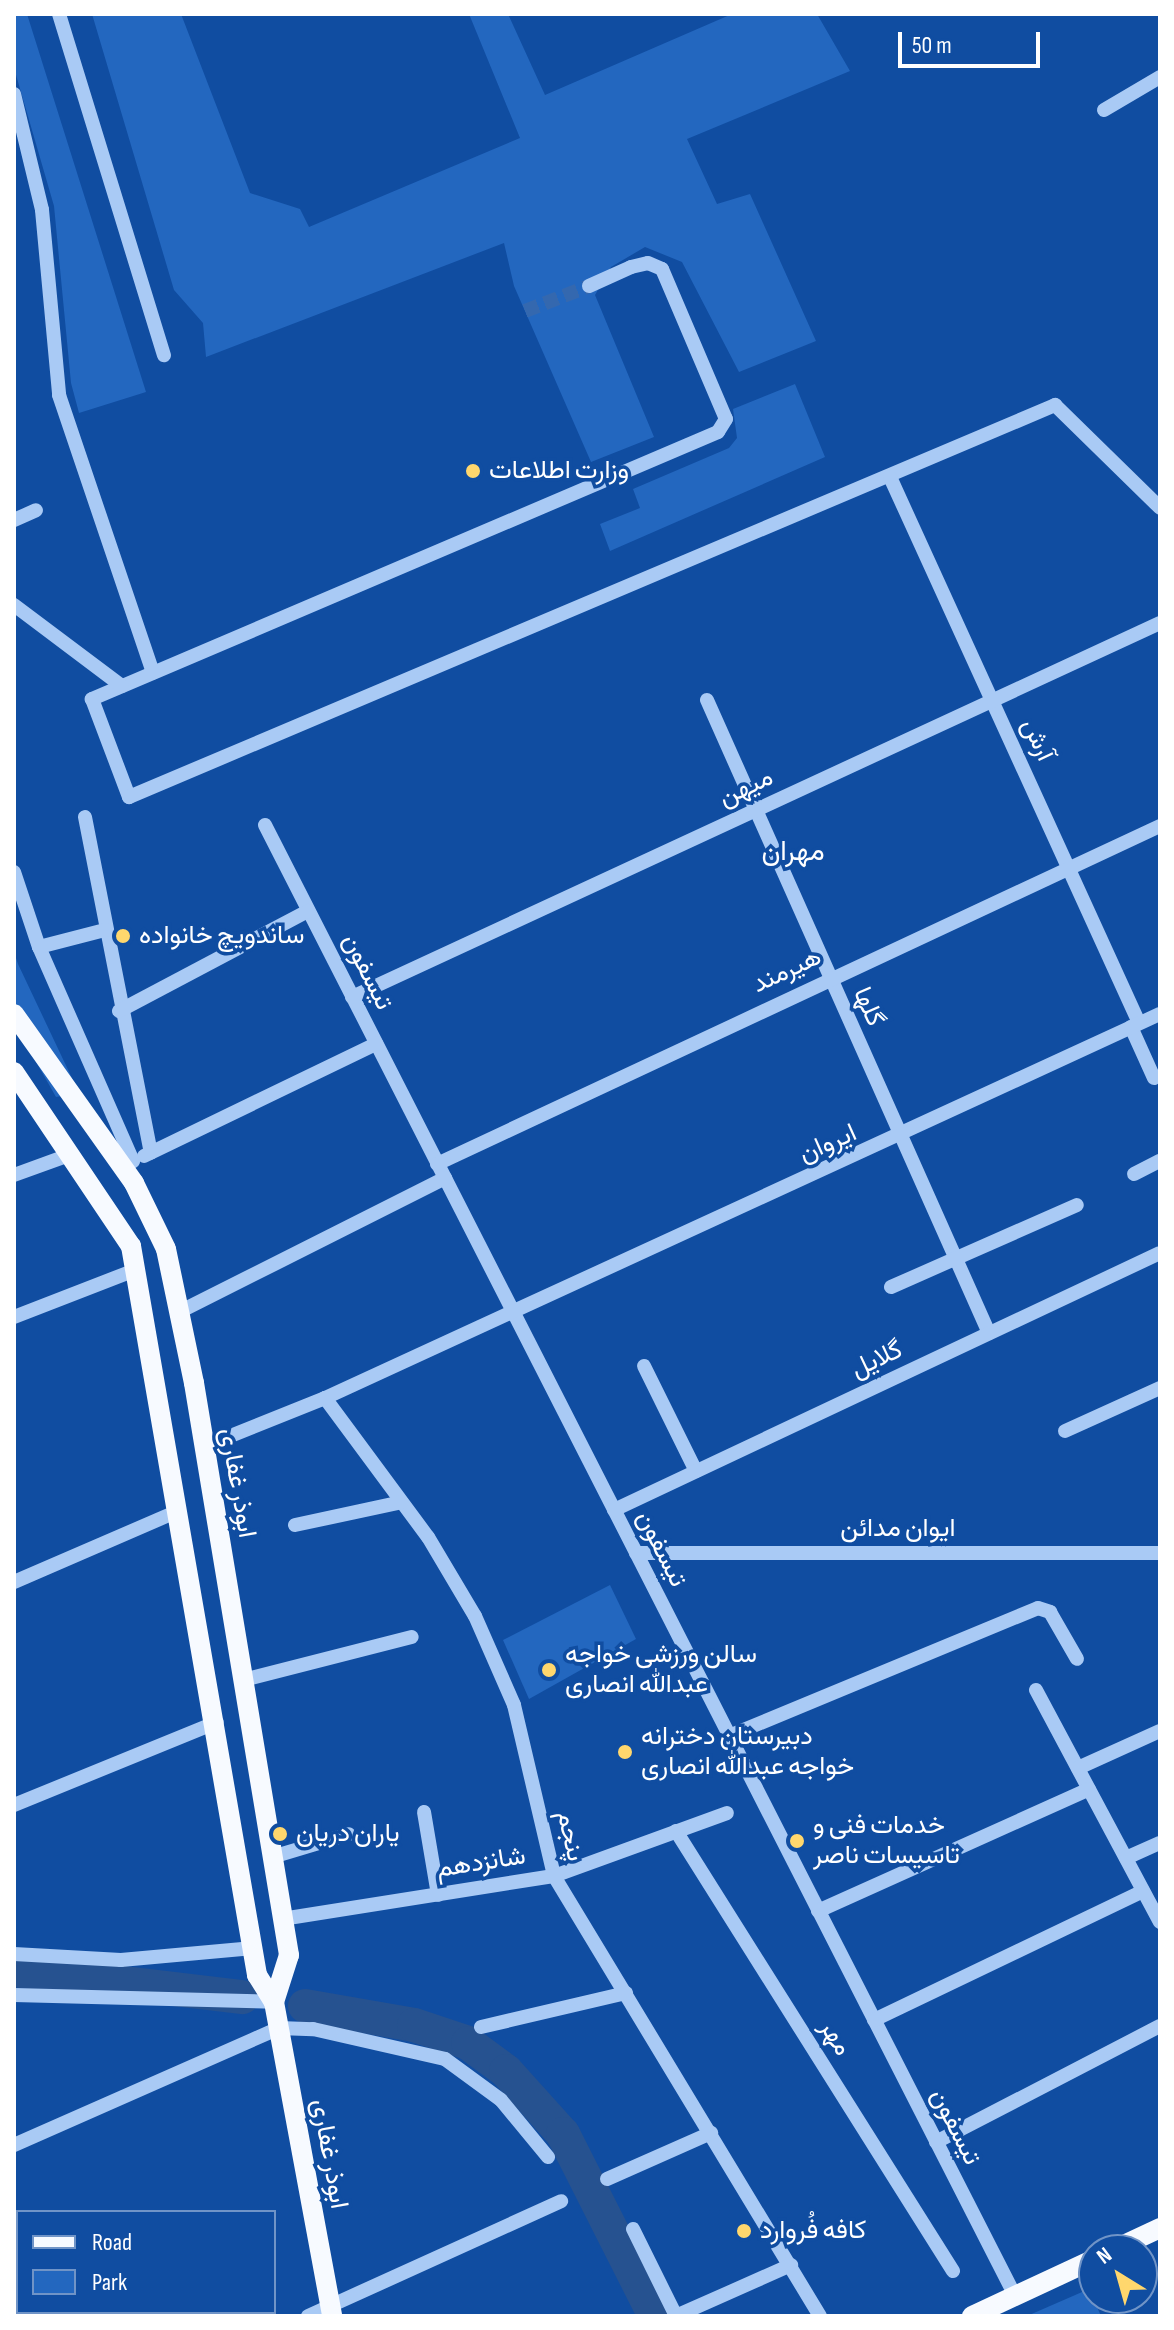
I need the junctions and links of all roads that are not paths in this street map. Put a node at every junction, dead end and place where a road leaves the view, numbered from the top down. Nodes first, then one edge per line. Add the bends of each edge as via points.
1 (59, 14) edge
2 (1160, 77) edge
3 (14, 94) edge
4 (1104, 110) dead end
5 (589, 286) tunnel mouth
6 (164, 355) dead end
7 (890, 477) junction
8 (1160, 508) edge
9 (36, 510) dead end
10 (14, 520) edge
11 (14, 605) edge
12 (1160, 623) edge
13 (153, 673) junction
14 (122, 686) junction
15 (707, 700) dead end
16 (992, 700) junction
17 (753, 811) junction
18 (85, 817) dead end
19 (265, 825) dead end
20 (1160, 826) edge
21 (1069, 869) junction
22 (14, 872) edge
23 (308, 911) junction
24 (105, 930) junction
25 (39, 947) junction
26 (828, 977) junction
27 (352, 997) junction
28 (119, 1011) junction
29 (14, 1014) edge
30 (1160, 1014) edge
31 (1135, 1025) junction
32 (376, 1044) junction
33 (14, 1072) edge
34 (1154, 1078) dead end
35 (901, 1137) junction
36 (103, 1140) junction
37 (151, 1153) junction
38 (69, 1155) junction
39 (1160, 1161) edge
40 (128, 1164) junction
41 (437, 1164) junction
42 (1134, 1174) dead end
43 (14, 1175) edge
44 (445, 1178) junction
45 (1077, 1205) dead end
46 (1160, 1253) edge
47 (957, 1260) junction
48 (135, 1270) junction
49 (891, 1287) dead end
50 (179, 1312) junction
51 (513, 1312) junction
52 (14, 1317) edge
53 (989, 1333) junction
54 (644, 1366) dead end
55 (1160, 1388) edge
56 (325, 1398) junction
57 (1065, 1431) dead end
58 (203, 1447) junction
59 (696, 1471) junction
60 (402, 1502) junction
61 (614, 1510) junction
62 (178, 1511) junction
63 (295, 1525) dead end
64 (636, 1553) junction
65 (1160, 1553) edge
66 (14, 1582) edge
67 (412, 1637) dead end
68 (1077, 1659) dead end
69 (243, 1680) junction
70 (1036, 1690) dead end
71 (217, 1722) junction
72 (1160, 1731) edge
73 (729, 1736) junction
74 (1078, 1768) junction
75 (1089, 1789) junction
76 (14, 1805) edge
77 (424, 1812) dead end
78 (727, 1813) dead end
79 (676, 1831) junction
80 (349, 1834) dead end
81 (1160, 1843) edge
82 (272, 1857) junction
83 (1126, 1858) junction
84 (554, 1876) junction
85 (1143, 1891) junction
86 (438, 1895) junction
87 (818, 1911) junction
88 (282, 1919) junction
89 (1160, 1922) edge
90 (253, 1948) junction
91 (14, 1954) edge
92 (626, 1993) junction
93 (19, 1999) edge
94 (274, 2002) junction
95 (874, 2020) junction
96 (1160, 2026) edge
97 (481, 2027) dead end
98 (279, 2028) junction
99 (711, 2133) junction
100 (936, 2142) junction
101 (14, 2145) edge
102 (548, 2157) dead end
103 (607, 2179) dead end
104 (561, 2201) dead end
105 (633, 2229) dead end
106 (791, 2265) junction
107 (1078, 2266) edge
108 (953, 2271) dead end
109 (1015, 2296) junction
110 (331, 2311) edge
111 (681, 2315) edge
112 (308, 2316) edge
113 (820, 2316) edge
114 (972, 2316) edge

1 - 6 street
2 - 4 street
3 - 13 street via 42,210 59,395
5 - 13 street via 648,263 662,269 726,419 718,432
7 - 8 street via 1055,405
7 - 14 street via 129,797 92,699
7 - 16 street, آرش
9 - 10 street
11 - 14 street
12 - 16 street, میهن
13 - 14 street
15 - 17 street, گلها
16 - 17 street, میهن
16 - 21 street, آرش
17 - 26 street, گلها
17 - 27 street, میهن
18 - 24 street
19 - 23 street, تیسفون
20 - 21 street, هیرمند
21 - 26 street, هیرمند
21 - 31 street, آرش
22 - 25 street
23 - 27 street, تیسفون
23 - 28 street
24 - 25 street
24 - 28 street
25 - 40 street
26 - 35 street, گلها
26 - 41 street, هیرمند
27 - 32 street, تیسفون
28 - 37 street
29 - 36 main road, ابوذر غفاری
30 - 31 street, ایروان
31 - 34 street, آرش
31 - 35 street, ایروان
32 - 37 street
32 - 41 street, تیسفون
33 - 38 main road, ابوذر غفاری
35 - 47 street, گلها
35 - 51 street, ایروان
36 - 38 main road
36 - 40 main road, ابوذر غفاری
37 - 40 street
38 - 43 street
38 - 48 main road, ابوذر غفاری via 131,1246
39 - 42 street
40 - 50 main road, ابوذر غفاری via 166,1249
41 - 44 street, تیسفون
44 - 50 street
44 - 51 street, تیسفون
45 - 47 street
46 - 53 street, گلایل
47 - 49 street
47 - 53 street, گلها
48 - 52 street
48 - 62 main road, ابوذر غفاری
50 - 58 main road, ابوذر غفاری
51 - 56 street, ایروان
51 - 61 street, تیسفون
53 - 59 street, گلایل
54 - 59 street
55 - 57 street
56 - 58 street, ایروان
56 - 60 street, پنجم
58 - 69 main road, ابوذر غفاری
59 - 61 street, گلایل
60 - 63 street
60 - 84 street, پنجم via 475,1616 514,1705
61 - 64 street, تیسفون
62 - 66 street
62 - 71 main road, ابوذر غفاری
64 - 65 street, ایوان مدائن
64 - 73 street, تیسفون
67 - 69 street
68 - 73 street via 1050,1612 1038,1608
69 - 82 main road, ابوذر غفاری
70 - 74 street
71 - 76 street
71 - 90 main road, ابوذر غفاری
72 - 74 street
73 - 87 street, تیسفون
74 - 75 street
75 - 83 street
75 - 87 street
77 - 86 street
78 - 79 street, شانزدهم
79 - 84 street, شانزدهم
79 - 108 street, مهر
80 - 82 street
81 - 83 street
82 - 88 main road, ابوذر غفاری
83 - 85 street
84 - 86 street, شانزدهم
84 - 92 street, پنجم
85 - 89 street
85 - 95 street
86 - 88 street, شانزدهم
87 - 95 street, تیسفون
88 - 94 main road, ابوذر غفاری via 289,1955
90 - 91 street via 121,1960
90 - 94 main road, ابوذر غفاری via 257,1975
92 - 97 street
92 - 99 street, پنجم
93 - 94 street
94 - 98 main road, ابوذر غفاری
95 - 100 street, تیسفون
96 - 100 street
98 - 101 street
98 - 102 street via 313,2029 445,2059 501,2100
98 - 110 main road, ابوذر غفاری
99 - 103 street
99 - 106 street, پنجم
100 - 109 street, تیسفون
104 - 110 street
105 - 111 street
106 - 111 street
106 - 113 street, پنجم
107 - 109 main road
109 - 114 main road
110 - 112 street

